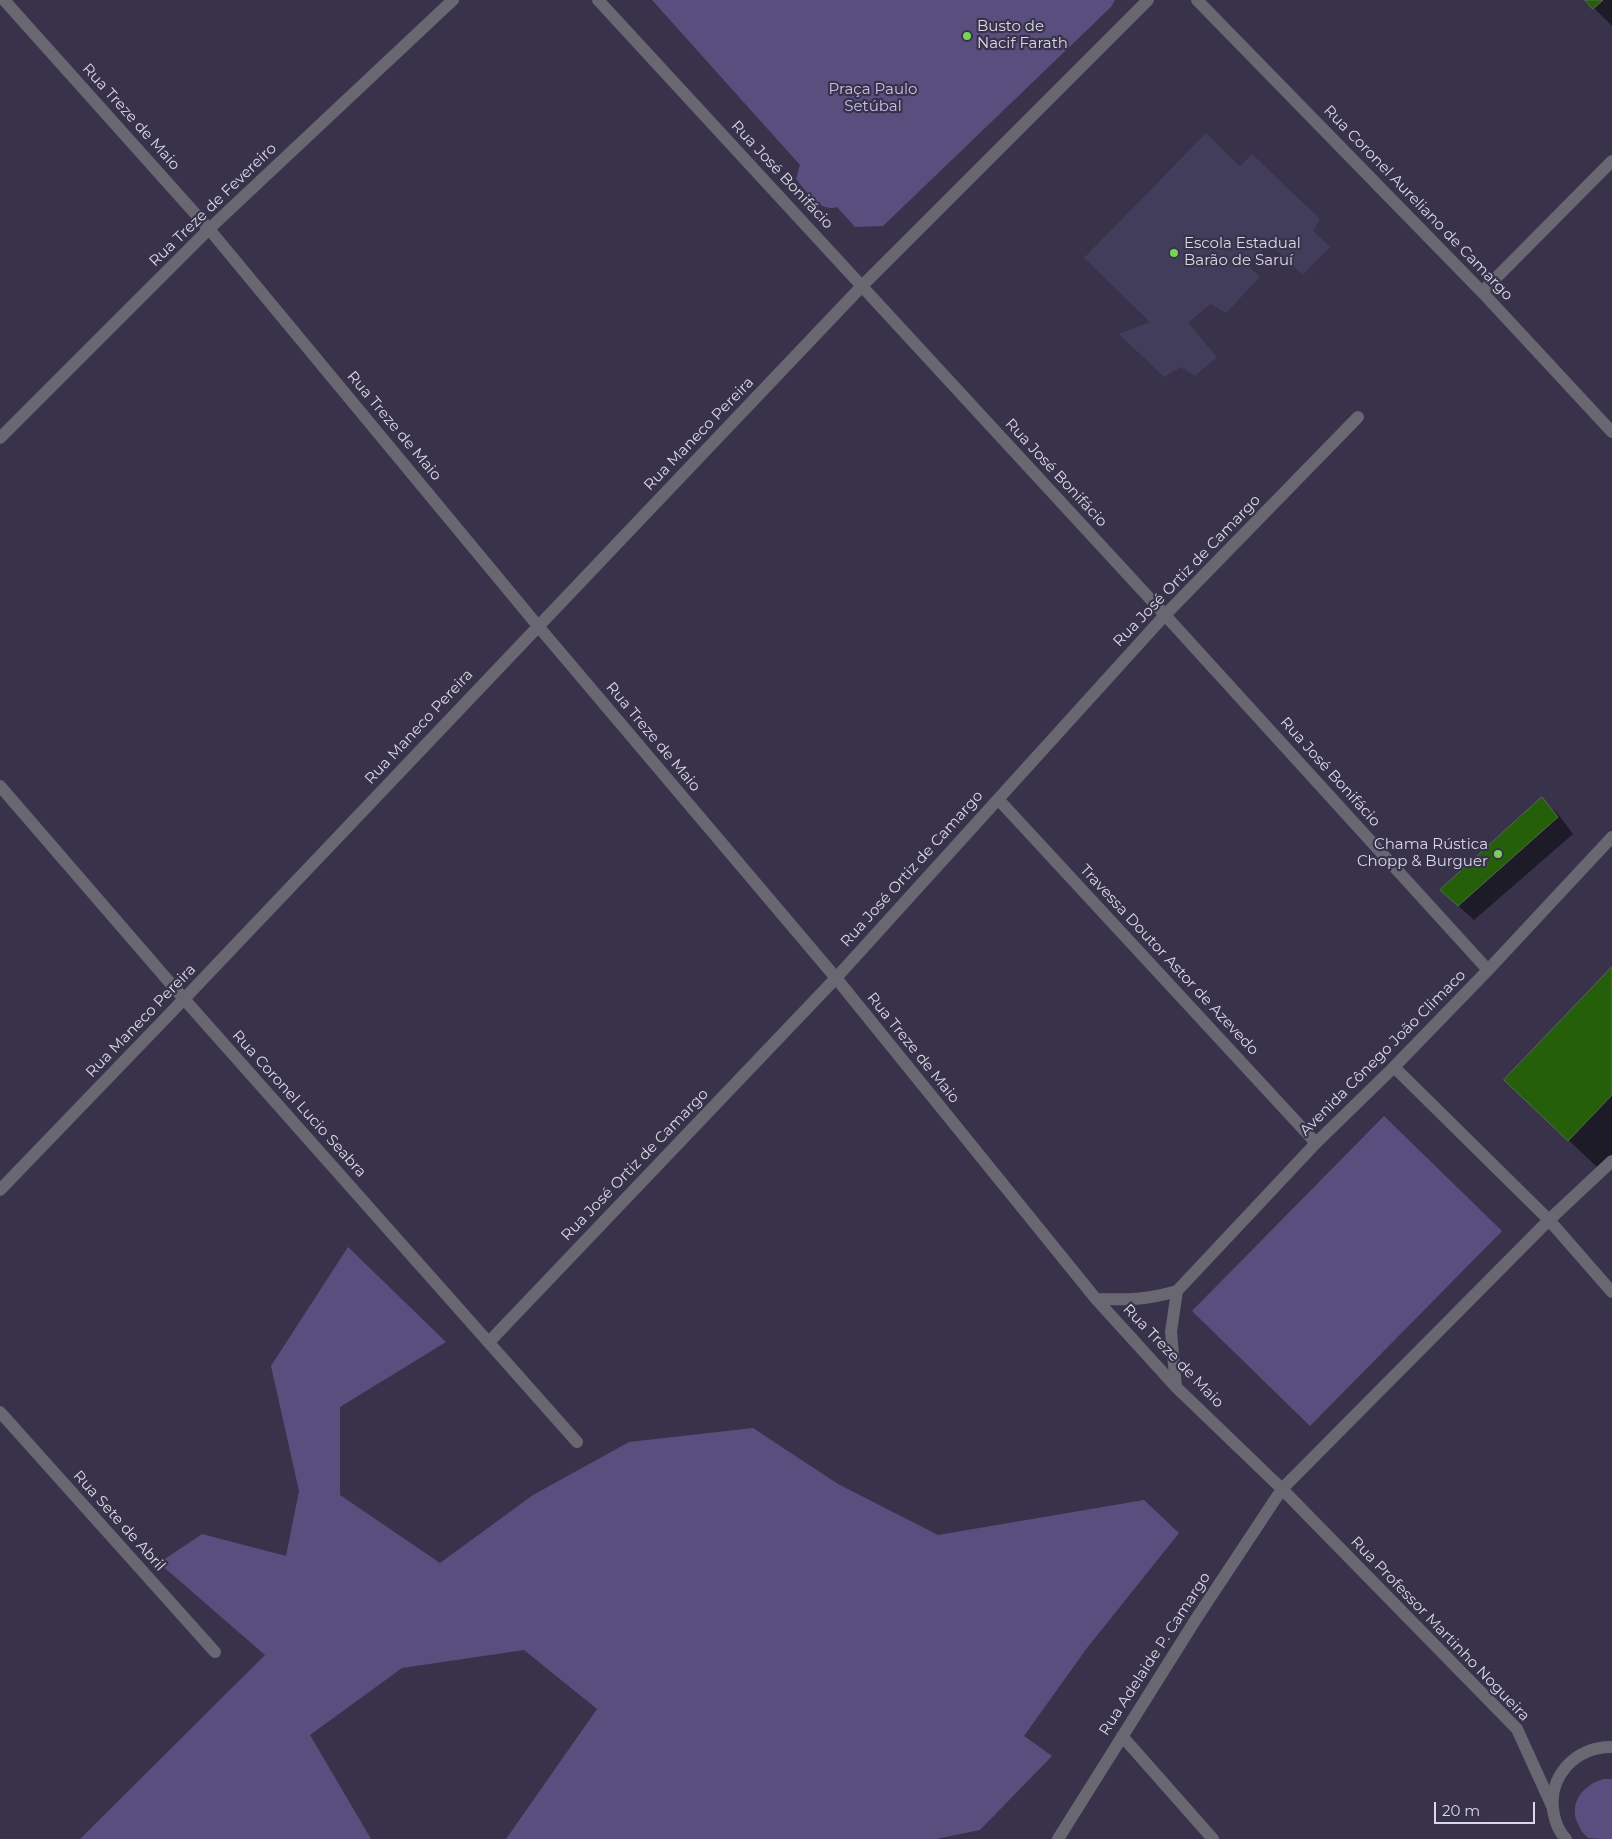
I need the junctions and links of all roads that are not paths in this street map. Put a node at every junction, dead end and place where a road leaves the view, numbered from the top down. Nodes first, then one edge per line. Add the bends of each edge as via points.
1 (4, 0) edge
2 (453, 0) edge
3 (598, 0) edge
4 (1148, 0) edge
5 (1198, 0) edge
6 (1612, 161) edge
7 (209, 229) junction
8 (862, 286) junction
9 (1482, 292) junction
10 (1358, 418) dead end
11 (1612, 432) edge
12 (0, 438) edge
13 (1165, 615) junction
14 (538, 626) junction
15 (0, 786) edge
16 (998, 799) junction
17 (1612, 837) edge
18 (1488, 970) junction
19 (836, 978) junction
20 (184, 999) junction
21 (1394, 1067) junction
22 (1316, 1143) junction
23 (1612, 1161) edge
24 (0, 1190) edge
25 (1549, 1220) junction
26 (1177, 1291) junction
27 (1612, 1292) edge
28 (1096, 1299) junction
29 (489, 1342) junction
30 (1176, 1387) junction
31 (0, 1412) edge
32 (577, 1442) dead end
33 (1282, 1489) junction
34 (215, 1652) dead end
35 (1122, 1736) junction
36 (1612, 1747) edge
37 (1552, 1806) junction
38 (1563, 1838) edge
39 (1058, 1839) edge
40 (1213, 1839) edge

1 - 7 street, Rua Treze de Maio
2 - 7 street, Rua Treze de Fevereiro
3 - 8 street, Rua José Bonifácio
4 - 8 street
5 - 9 street, Rua Coronel Aureliano de Camargo
6 - 9 street
7 - 12 street, Rua Treze de Fevereiro
7 - 14 street, Rua Treze de Maio
8 - 13 street, Rua José Bonifácio
8 - 14 street, Rua Maneco Pereira
9 - 11 street, Rua Coronel Aureliano de Camargo
10 - 13 street, Rua José Ortiz de Camargo
13 - 16 street, Rua José Ortiz de Camargo
13 - 18 street, Rua José Bonifácio
14 - 19 street, Rua Treze de Maio
14 - 20 street, Rua Maneco Pereira
15 - 20 street, Rua Coronel Lucio Seabra
16 - 19 street, Rua José Ortiz de Camargo
16 - 22 street, Travessa Doutor Astor de Azevedo
17 - 18 street, Avenida Cônego João Climaco
18 - 21 street, Avenida Cônego João Climaco
19 - 28 street, Rua Treze de Maio
19 - 29 street, Rua José Ortiz de Camargo
20 - 24 street, Rua Maneco Pereira
20 - 29 street, Rua Coronel Lucio Seabra
21 - 22 street, Avenida Cônego João Climaco
21 - 25 street
22 - 26 street, Avenida Cônego João Climaco
23 - 25 street
25 - 27 street
25 - 33 street
26 - 28 street via 1151,1298
26 - 30 street via 1171,1332
28 - 30 street, Rua Treze de Maio
29 - 32 street, Rua Coronel Lucio Seabra
30 - 33 street, Rua Treze de Maio
31 - 34 street, Rua Sete de Abril
33 - 35 street, Rua Adelaide P. Camargo
33 - 37 street, Rua Professor Martinho Nogueira via 1516,1730
35 - 39 street, Rua Adelaide P. Camargo
35 - 40 street
36 - 37 street via 1584,1752 1570,1761 1560,1774
37 - 38 street, Rua Professor Martinho Nogueira

